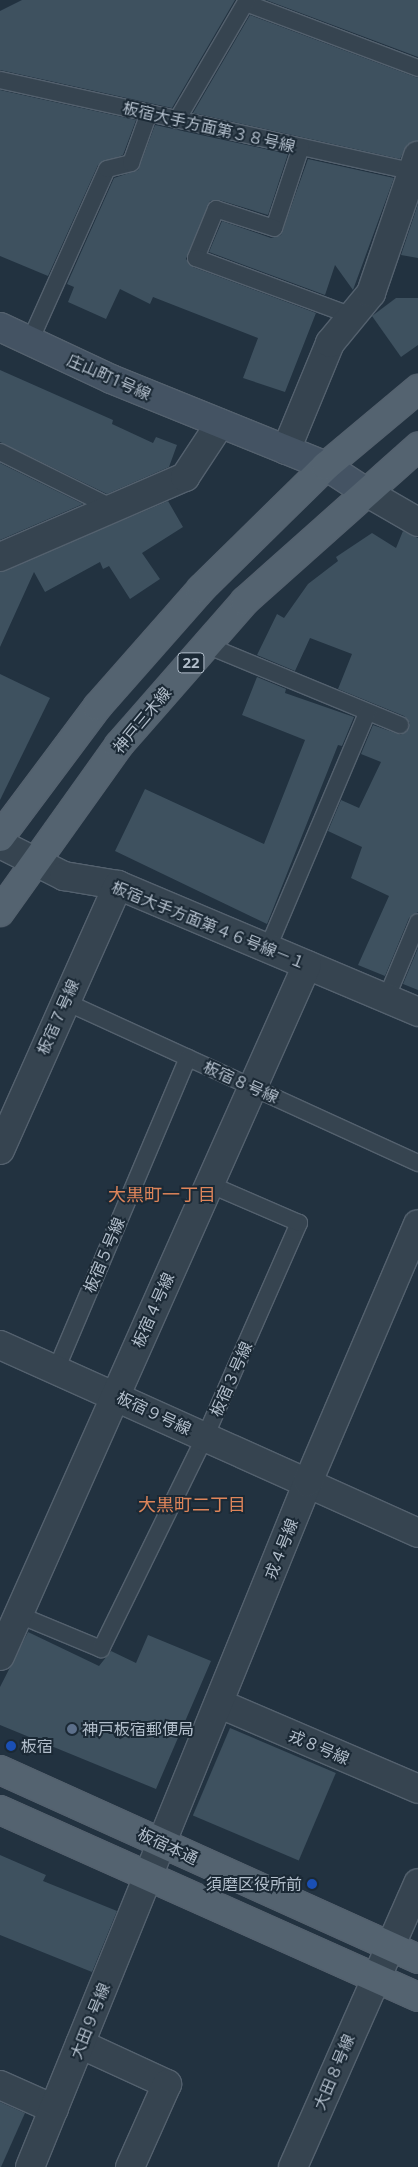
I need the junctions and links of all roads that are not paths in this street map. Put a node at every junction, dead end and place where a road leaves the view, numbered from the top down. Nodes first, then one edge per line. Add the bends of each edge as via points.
1 (247, 1) edge
2 (418, 68) edge
3 (0, 80) edge
4 (148, 113) junction
5 (177, 120) junction
6 (301, 147) junction
7 (416, 167) edge
8 (352, 316) junction
9 (0, 327) edge
10 (30, 341) junction
11 (418, 389) edge
12 (220, 424) junction
13 (418, 446) edge
14 (286, 450) junction
15 (0, 452) edge
16 (326, 466) junction
17 (366, 492) junction
18 (113, 508) junction
19 (418, 522) edge
20 (3, 552) edge
21 (206, 645) junction
22 (367, 713) junction
23 (400, 725) dead end
24 (0, 837) edge
25 (0, 844) edge
26 (35, 863) junction
27 (118, 885) junction
28 (0, 912) edge
29 (418, 922) edge
30 (267, 950) junction
31 (307, 966) junction
32 (386, 999) junction
33 (64, 1001) junction
34 (418, 1012) edge
35 (188, 1058) junction
36 (252, 1087) junction
37 (0, 1150) edge
38 (418, 1163) edge
39 (209, 1184) junction
40 (418, 1224) edge
41 (0, 1345) edge
42 (56, 1370) junction
43 (116, 1394) junction
44 (205, 1437) junction
45 (308, 1482) junction
46 (417, 1528) edge
47 (19, 1614) junction
48 (0, 1656) edge
49 (220, 1704) junction
50 (0, 1770) edge
51 (418, 1789) edge
52 (0, 1810) edge
53 (164, 1844) junction
54 (149, 1876) junction
55 (418, 1883) edge
56 (391, 1946) junction
57 (418, 1959) edge
58 (374, 1977) junction
59 (418, 1997) edge
60 (80, 2044) junction
61 (0, 2085) edge
62 (54, 2109) junction
63 (30, 2167) edge
64 (130, 2167) edge
65 (293, 2167) edge

1 - 2 lane
1 - 5 lane
3 - 4 lane, 板宿大手方面第３８号線
4 - 5 lane, 板宿大手方面第３８号線
4 - 10 lane via 131,163 106,169
5 - 6 lane, 板宿大手方面第３８号線
6 - 7 lane, 板宿大手方面第３８号線
6 - 8 lane via 274,228 216,209 196,258
7 - 8 street via 371,293
8 - 14 street via 330,343
9 - 10 street, 庄山町1号線
10 - 12 street, 庄山町1号線
11 - 16 main road, 22
12 - 14 street, 庄山町1号線
12 - 18 street via 185,476
13 - 17 main road, 神戸三木線 / 22
14 - 16 street, 庄山町1号線
15 - 18 lane
16 - 17 street, 庄山町1号線
16 - 24 main road, 22 via 243,544 154,641 98,706
17 - 19 street
17 - 21 main road, 神戸三木線 / 22 via 296,551
18 - 20 street
21 - 22 lane
21 - 26 main road, 神戸三木線 / 22 via 119,745
22 - 23 lane
22 - 30 lane
25 - 26 street, 板宿大手方面第４６号線－１
26 - 27 street, 板宿大手方面第４６号線－１ via 64,876
26 - 28 main road, 神戸三木線 / 22
27 - 30 street, 板宿大手方面第４６号線－１
27 - 33 street, 板宿７号線
29 - 32 lane
30 - 31 street, 板宿大手方面第４６号線－１
31 - 32 street, 板宿大手方面第４６号線－１
31 - 36 street, 板宿４号線
32 - 34 street, 板宿大手方面第４６号線－１
33 - 35 lane, 板宿８号線
33 - 37 street, 板宿７号線
35 - 36 lane, 板宿８号線
35 - 42 lane, 板宿５号線
36 - 38 lane, 板宿８号線
36 - 39 street, 板宿４号線
39 - 43 street, 板宿４号線
39 - 44 lane, 板宿３号線 via 299,1223
40 - 45 street, 戎４号線
41 - 42 street, 板宿９号線
42 - 43 street, 板宿９号線
43 - 44 street, 板宿９号線
43 - 47 street, 板宿４号線
44 - 45 street, 板宿９号線
44 - 47 lane, 板宿３号線 via 101,1649
45 - 46 street, 板宿９号線
45 - 49 street, 戎４号線
47 - 48 street, 板宿４号線
49 - 51 street, 戎８号線
49 - 53 street, 戎４号線
50 - 53 main road, 板宿本通
52 - 54 main road
53 - 54 street, 戎４号線
53 - 56 main road, 板宿本通
54 - 58 main road
54 - 60 street, 大田９号線
55 - 56 street, 大田８号線
56 - 57 main road, 板宿本通
56 - 58 street, 大田８号線
58 - 59 main road
58 - 65 street, 大田８号線
60 - 62 street, 大田９号線
60 - 64 street via 167,2084
61 - 62 street
62 - 63 street, 大田９号線

